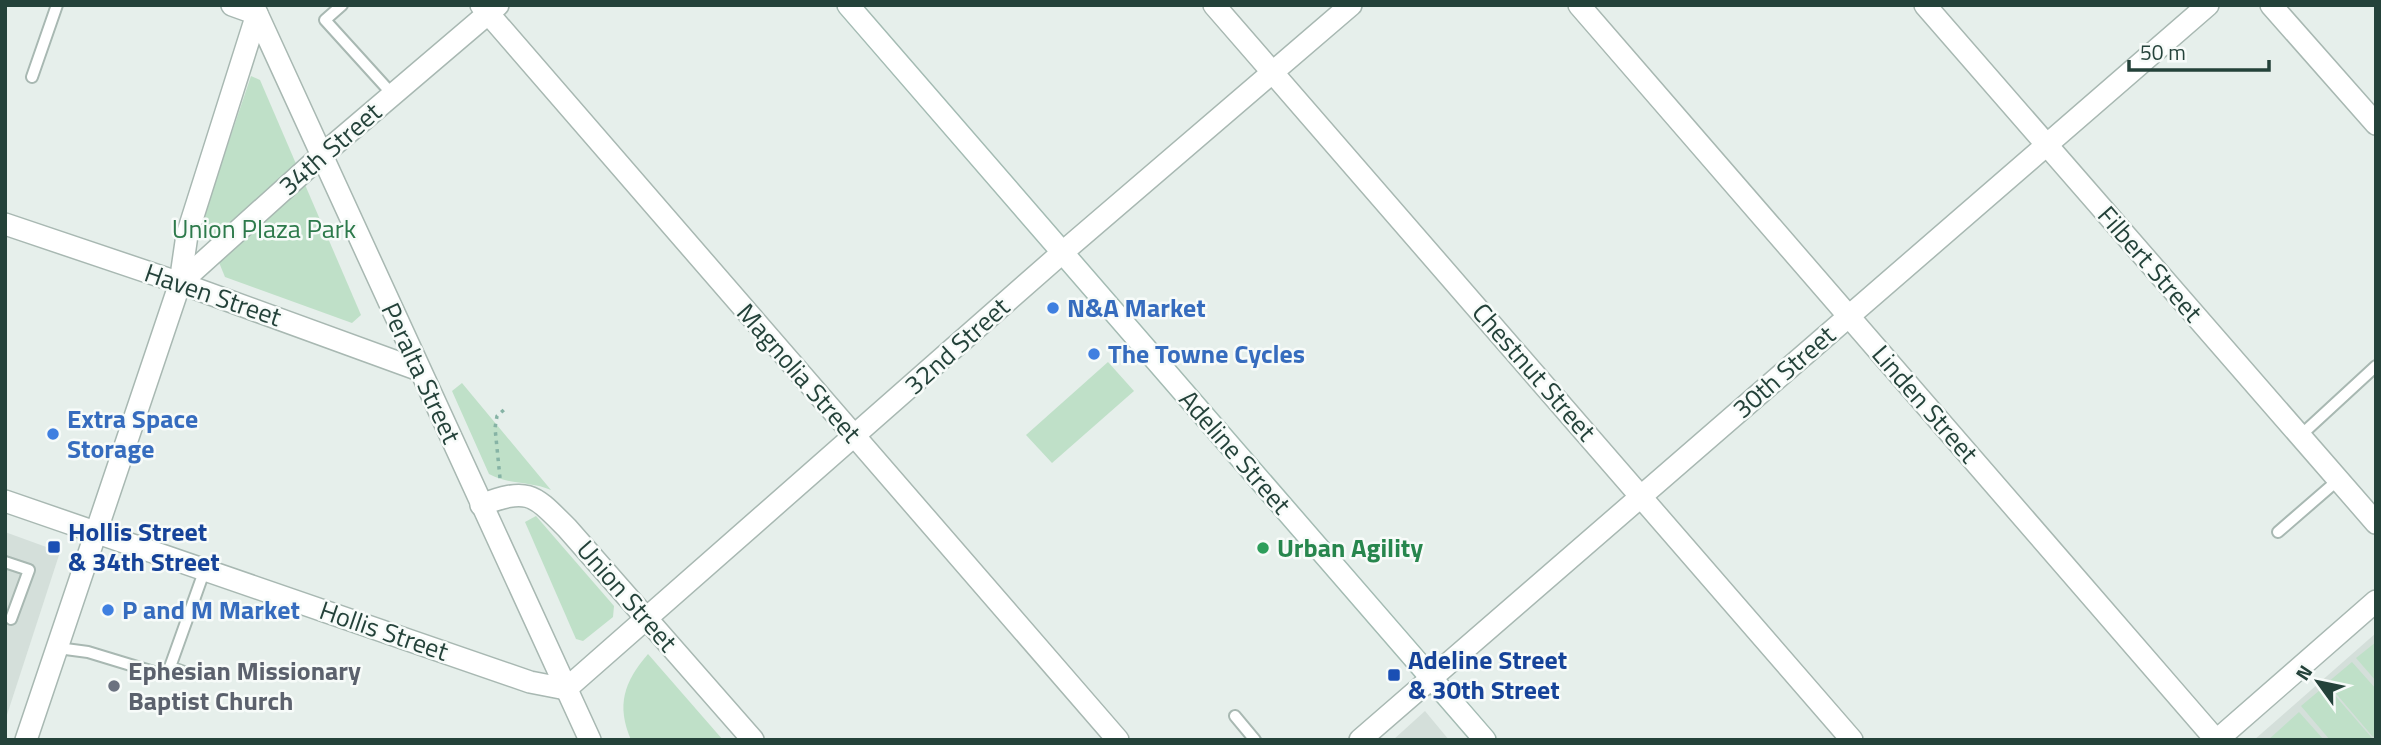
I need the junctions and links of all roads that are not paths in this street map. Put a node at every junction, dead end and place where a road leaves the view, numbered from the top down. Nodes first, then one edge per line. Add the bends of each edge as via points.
1 (57, 5) edge
2 (232, 5) edge
3 (342, 5) edge
4 (848, 5) edge
5 (1214, 5) edge
6 (1350, 5) edge
7 (1579, 5) edge
8 (1925, 5) edge
9 (2208, 5) edge
10 (2271, 5) edge
11 (489, 8) edge
12 (255, 10) edge
13 (1273, 72) junction
14 (32, 77) dead end
15 (393, 94) junction
16 (2376, 124) edge
17 (2047, 144) junction
18 (322, 155) junction
19 (5, 224) edge
20 (1063, 253) junction
21 (180, 283) junction
22 (1848, 315) junction
23 (2376, 366) edge
24 (419, 370) junction
25 (2300, 436) junction
26 (855, 437) junction
27 (2338, 480) junction
28 (1641, 495) junction
29 (6, 502) edge
30 (481, 505) junction
31 (2376, 523) edge
32 (98, 532) junction
33 (2278, 532) dead end
34 (5, 562) edge
35 (205, 569) junction
36 (2376, 601) edge
37 (11, 619) dead end
38 (647, 619) junction
39 (58, 648) junction
40 (157, 673) dead end
41 (187, 673) dead end
42 (1432, 678) junction
43 (566, 689) junction
44 (1235, 716) dead end
45 (26, 740) edge
46 (590, 740) edge
47 (753, 740) edge
48 (1118, 740) edge
49 (1255, 740) edge
50 (1360, 740) edge
51 (1485, 740) edge
52 (1852, 740) edge
53 (2217, 740) edge

1 - 14 lane
2 - 12 street
3 - 15 lane via 325,20
4 - 20 street, Adeline Street
5 - 13 street, Chestnut Street
6 - 13 street, 32nd Street
7 - 22 street, Linden Street
8 - 17 street, Filbert Street
9 - 17 street, 30th Street
10 - 16 street
11 - 15 street, 34th Street
11 - 26 street, Magnolia Street
12 - 18 street, Peralta Street
12 - 21 street via 187,235
13 - 20 street, 32nd Street
13 - 28 street, Chestnut Street
15 - 18 street, 34th Street
17 - 22 street, 30th Street
17 - 25 street, Filbert Street
18 - 21 street, 34th Street
18 - 24 street, Peralta Street
19 - 21 street, Haven Street
20 - 26 street, 32nd Street
20 - 42 street, Adeline Street
21 - 24 street, Haven Street
21 - 32 street, 34th Street
22 - 28 street, 30th Street
22 - 53 street, Linden Street
23 - 25 lane
24 - 30 street, Peralta Street
25 - 27 street, Filbert Street
26 - 38 street, 32nd Street
26 - 48 street, Magnolia Street
27 - 31 street, Filbert Street
27 - 33 lane
28 - 42 street, 30th Street
28 - 52 street, Chestnut Street
29 - 32 street, Hollis Street
30 - 38 street, Union Street via 519,494 538,499
30 - 43 street, Peralta Street
32 - 35 street, Hollis Street
32 - 39 street, 34th Street
34 - 37 lane via 29,570
35 - 41 lane via 170,667
35 - 43 street, Hollis Street via 530,682
36 - 53 street
38 - 43 street, 32nd Street
38 - 47 street, Union Street
39 - 40 lane
39 - 45 street, 34th Street
42 - 50 street, 30th Street
42 - 51 street, Adeline Street
43 - 46 street, Peralta Street
44 - 49 lane

